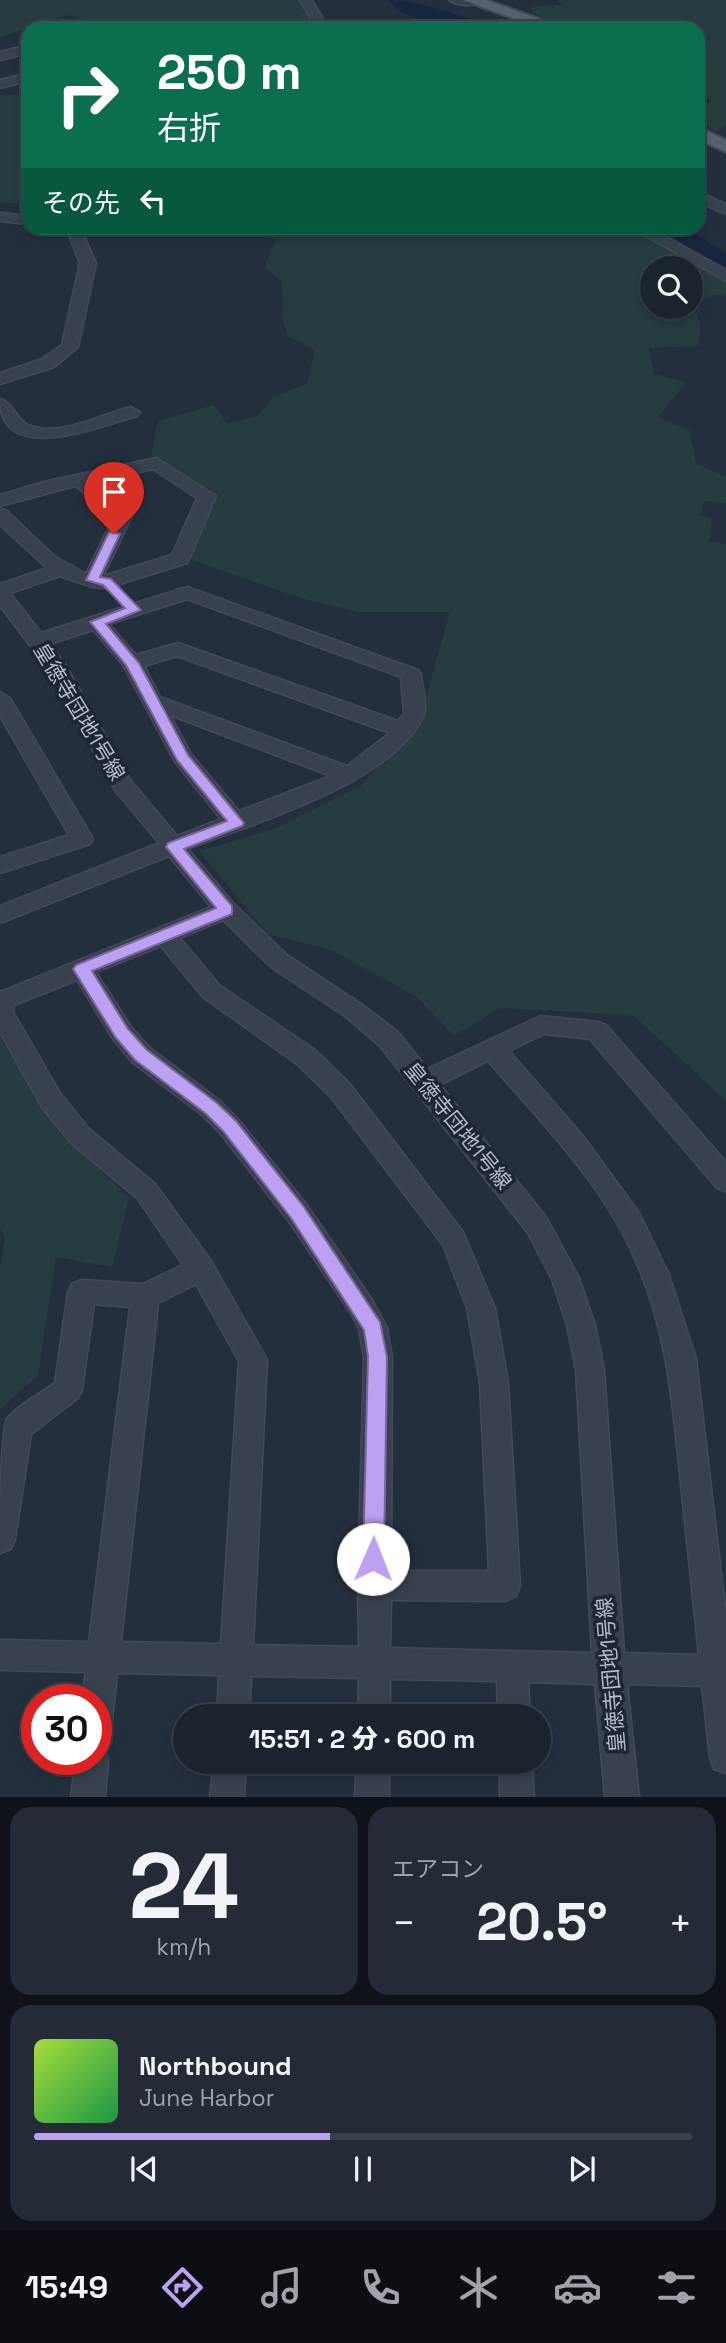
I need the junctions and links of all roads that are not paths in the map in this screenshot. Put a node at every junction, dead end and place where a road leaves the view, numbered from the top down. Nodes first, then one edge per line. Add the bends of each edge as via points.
1 (306, 0) edge
2 (455, 0) edge
3 (473, 0) edge
4 (318, 21) edge
5 (535, 21) edge
6 (21, 54) edge
7 (0, 56) edge
8 (21, 79) edge
9 (0, 84) edge
10 (705, 136) edge
11 (726, 147) edge
12 (705, 200) edge
13 (726, 210) edge
14 (0, 218) edge
15 (21, 220) edge
16 (77, 235) edge
17 (653, 235) edge
18 (726, 276) edge
19 (0, 379) edge
20 (0, 404) edge
21 (131, 412) dead end
22 (8, 427) edge
23 (78, 480) junction
24 (0, 501) edge
25 (0, 514) edge
26 (64, 569) junction
27 (99, 581) junction
28 (0, 592) edge
29 (134, 610) junction
30 (97, 622) junction
31 (37, 641) junction
32 (132, 663) junction
33 (152, 701) junction
34 (3, 706) edge
35 (403, 730) junction
36 (350, 775) junction
37 (237, 823) junction
38 (174, 847) junction
39 (0, 865) edge
40 (226, 910) junction
41 (0, 915) edge
42 (164, 935) junction
43 (82, 969) junction
44 (492, 1049) junction
45 (423, 1082) junction
46 (726, 1181) edge
47 (201, 1269) junction
48 (145, 1296) junction
49 (0, 1539) edge
50 (373, 1585) junction
51 (0, 1655) edge
52 (103, 1660) junction
53 (237, 1661) junction
54 (374, 1665) junction
55 (512, 1668) junction
56 (609, 1668) junction
57 (721, 1671) edge
58 (100, 1684) edge
59 (234, 1704) edge
60 (374, 1704) edge
61 (513, 1704) edge
62 (726, 1757) edge
63 (229, 1774) edge
64 (373, 1774) edge
65 (516, 1774) edge
66 (90, 1775) edge
67 (88, 1797) edge
68 (227, 1797) edge
69 (372, 1797) edge
70 (517, 1797) edge
71 (621, 1797) edge

1 - 4 street
2 - 3 street
3 - 5 main road
6 - 7 street
8 - 9 street
10 - 11 main road
12 - 13 street
14 - 15 street
16 - 19 street via 88,263 70,347 48,363
17 - 18 street
20 - 22 street
21 - 22 street via 51,435
23 - 24 street
23 - 27 street via 125,512
23 - 27 street via 156,463 207,496 180,559
25 - 26 street via 37,554
26 - 27 street via 82,579
26 - 28 street
27 - 29 street
28 - 31 street, 皇徳寺団地1号線
29 - 30 street
29 - 35 street via 187,593 411,674 414,714
30 - 31 street
30 - 32 street
31 - 38 street, 皇徳寺団地1号線 via 67,685 105,759
32 - 33 street
32 - 35 street via 178,649
33 - 36 street
33 - 37 street via 182,757
34 - 39 street via 82,839
35 - 36 street via 393,744
36 - 37 street
37 - 38 street
38 - 40 street, 皇徳寺団地1号線
38 - 41 street
40 - 42 street
40 - 45 street, 皇徳寺団地1号線 via 279,961 389,1039
42 - 43 street
42 - 50 street via 211,991 306,1057 340,1090 454,1240 481,1308 494,1383 505,1586
43 - 47 street via 3,1000 1,1012 51,1100 80,1136 146,1191
43 - 50 street via 141,1055 229,1126 297,1212 373,1328 377,1357
44 - 45 street
44 - 46 street via 541,1025 597,1031
44 - 57 street via 618,1205 659,1286 682,1359
45 - 56 street, 皇徳寺団地1号線 via 537,1224 565,1278 581,1325 590,1370
47 - 48 street
47 - 53 street via 253,1360
48 - 49 street via 82,1292 68,1389 18,1427
48 - 52 street
50 - 54 street
51 - 52 street
52 - 53 street
52 - 58 street
53 - 54 street
53 - 59 street
54 - 55 street
54 - 60 street
55 - 56 street
55 - 61 street
56 - 57 street
56 - 71 street, 皇徳寺団地1号線
57 - 62 street
63 - 68 street
64 - 69 street
65 - 70 street
66 - 67 street

